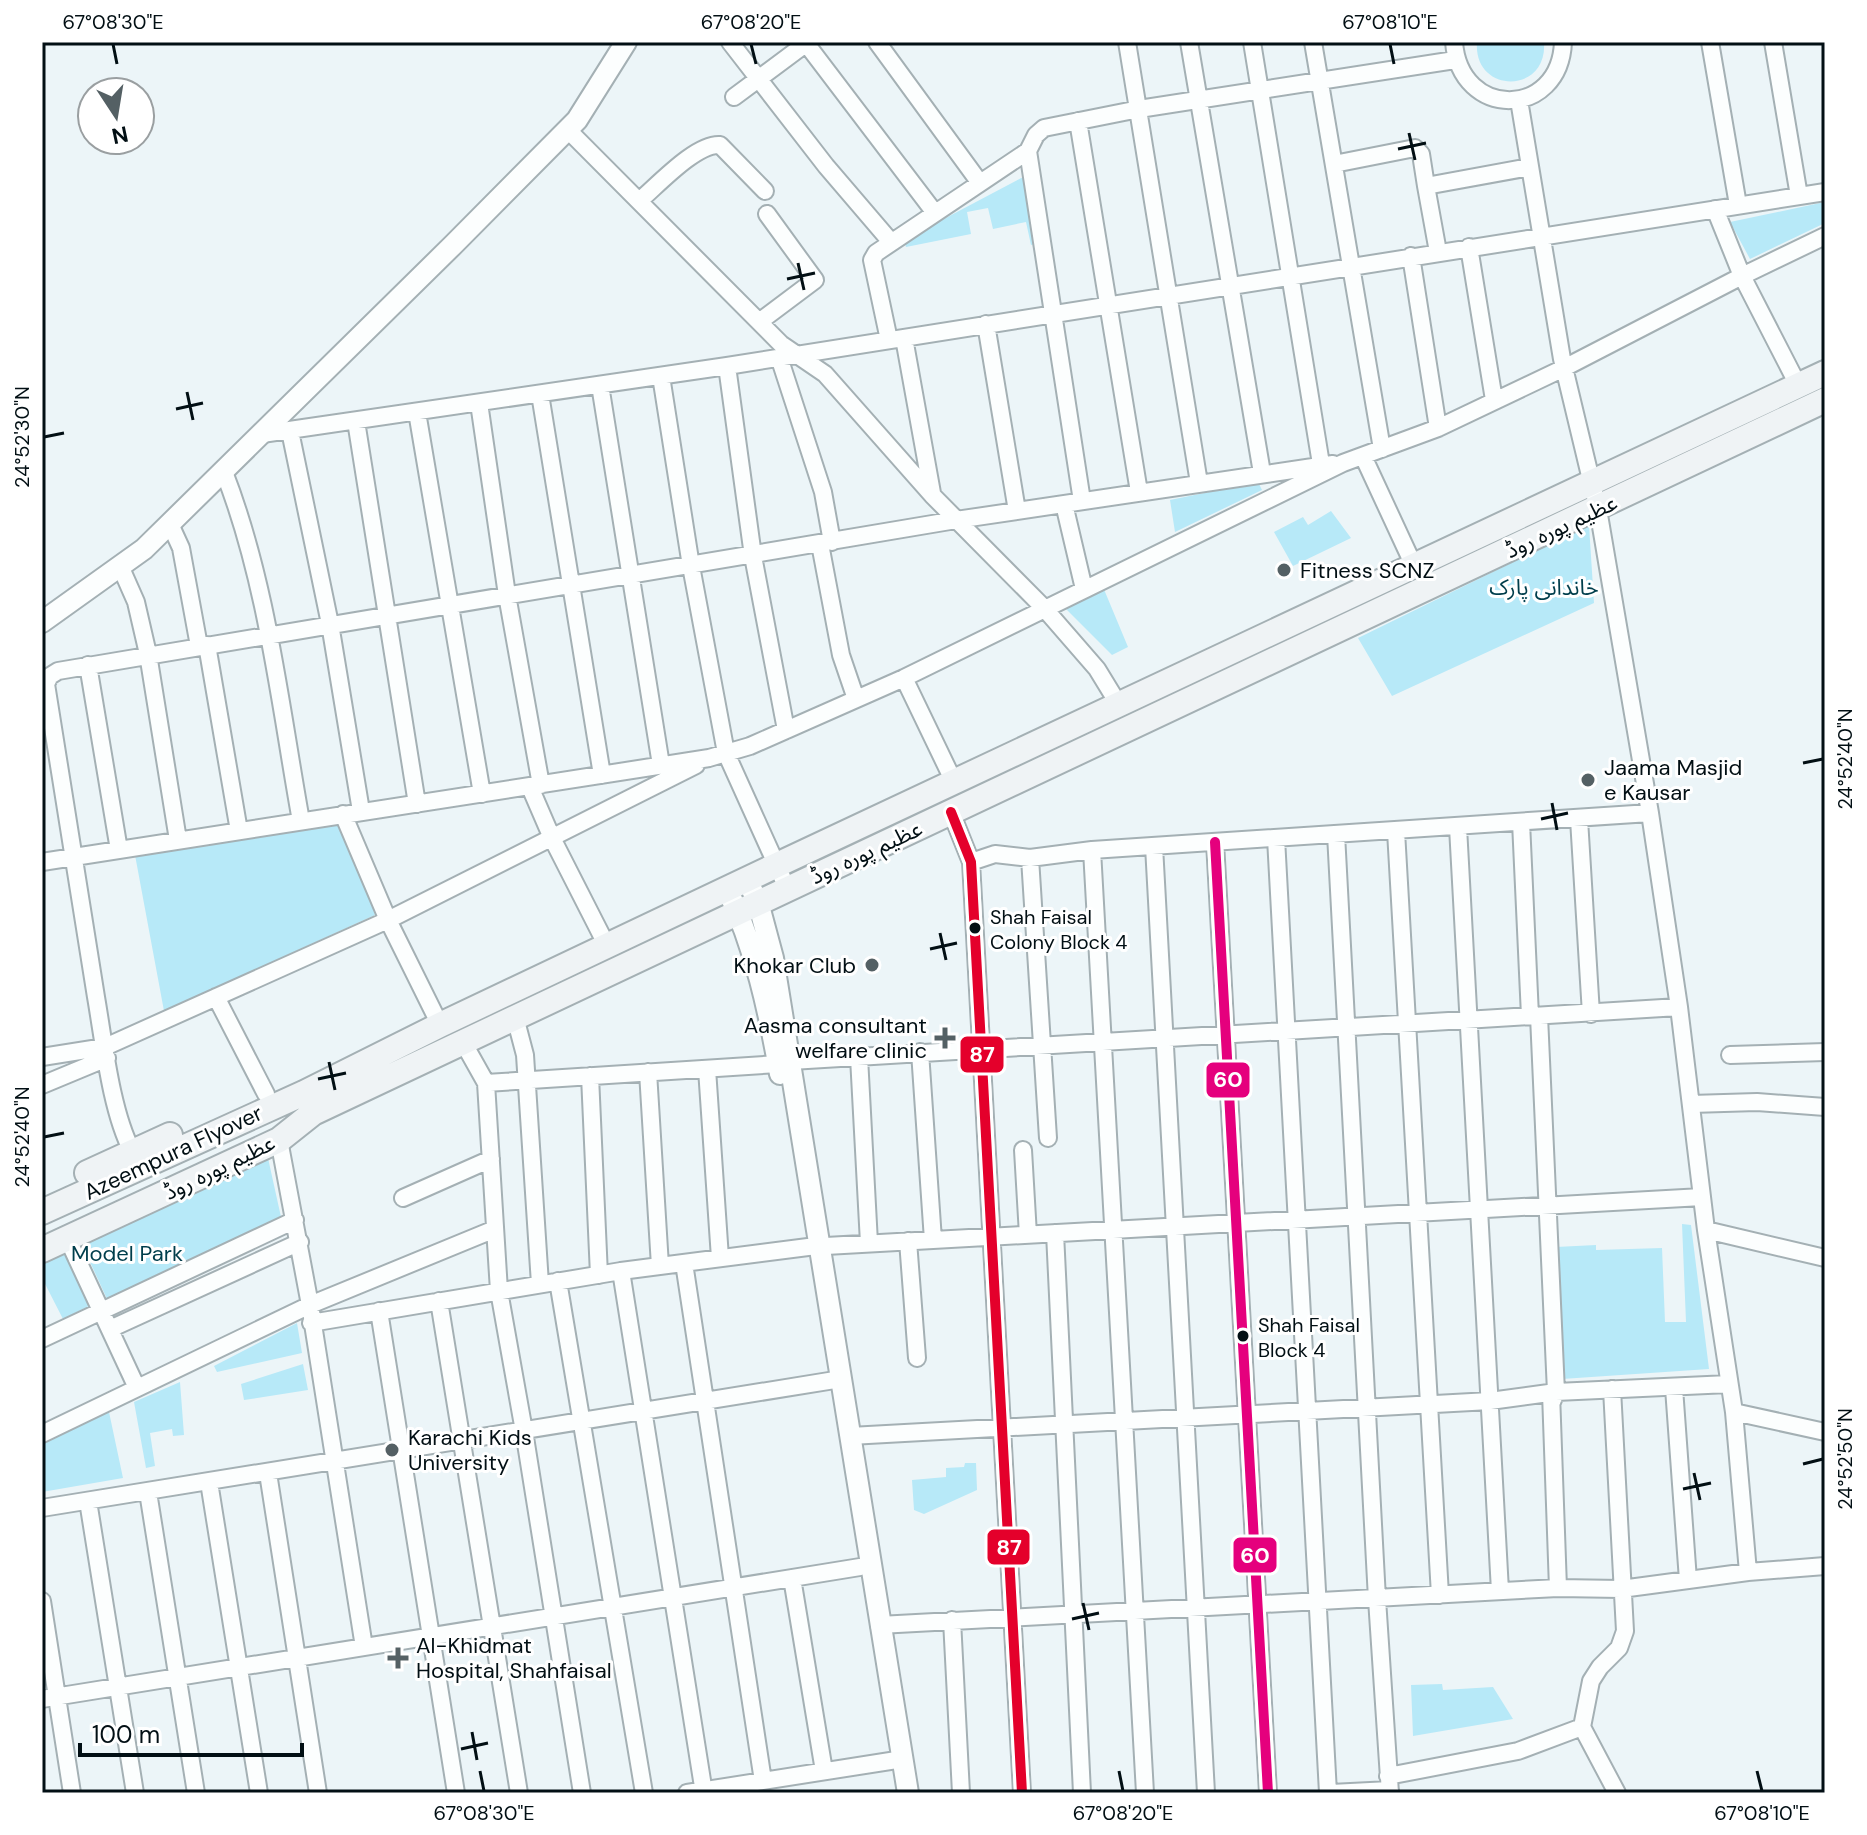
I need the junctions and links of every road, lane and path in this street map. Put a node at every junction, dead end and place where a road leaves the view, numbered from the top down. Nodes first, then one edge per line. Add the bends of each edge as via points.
1 (626, 42) edge
2 (730, 42) edge
3 (806, 42) edge
4 (877, 42) edge
5 (1127, 42) edge
6 (1189, 42) edge
7 (1252, 42) edge
8 (1313, 42) edge
9 (1454, 42) edge
10 (1563, 42) edge
11 (1710, 42) edge
12 (1773, 42) edge
13 (1455, 60) junction
14 (758, 79) junction
15 (1320, 81) junction
16 (1260, 90) junction
17 (734, 97) dead end
18 (1199, 100) junction
19 (1519, 100) junction
20 (1139, 109) junction
21 (1078, 121) junction
22 (568, 130) junction
23 (1028, 151) junction
24 (1334, 164) junction
25 (1530, 167) junction
26 (980, 183) junction
27 (1426, 186) junction
28 (765, 191) dead end
29 (1825, 192) edge
30 (1799, 196) junction
31 (639, 201) junction
32 (1738, 205) junction
33 (1715, 209) junction
34 (935, 213) junction
35 (767, 214) dead end
36 (1541, 236) junction
37 (1825, 236) edge
38 (891, 242) junction
39 (1469, 247) junction
40 (1438, 252) junction
41 (1411, 256) junction
42 (1351, 265) junction
43 (1289, 275) junction
44 (1742, 276) junction
45 (1231, 284) junction
46 (1170, 295) junction
47 (1108, 303) junction
48 (1053, 312) junction
49 (759, 322) junction
50 (986, 324) junction
51 (897, 339) junction
52 (787, 356) junction
53 (727, 366) junction
54 (1564, 368) junction
55 (1825, 373) edge
56 (661, 376) junction
57 (600, 385) junction
58 (1798, 385) junction
59 (540, 394) junction
60 (1494, 400) junction
61 (1825, 400) edge
62 (479, 403) junction
63 (417, 412) junction
64 (356, 421) junction
65 (1438, 428) junction
66 (290, 431) junction
67 (262, 434) junction
68 (1382, 449) junction
69 (1363, 456) junction
70 (1343, 463) junction
71 (1321, 464) junction
72 (224, 472) junction
73 (1262, 473) junction
74 (1590, 482) junction
75 (1199, 483) junction
76 (1139, 492) junction
77 (932, 495) junction
78 (1082, 501) junction
79 (1064, 504) junction
80 (1598, 509) junction
81 (1017, 511) junction
82 (956, 520) junction
83 (170, 524) junction
84 (826, 543) junction
85 (753, 556) junction
86 (691, 566) junction
87 (1414, 566) junction
88 (121, 568) junction
89 (630, 576) junction
90 (571, 585) junction
91 (1084, 589) junction
92 (507, 595) junction
93 (448, 605) junction
94 (1044, 608) junction
95 (387, 615) junction
96 (42, 622) edge
97 (330, 624) junction
98 (268, 634) junction
99 (203, 645) junction
100 (148, 654) junction
101 (88, 665) junction
102 (904, 678) junction
103 (856, 699) junction
104 (1119, 705) junction
105 (786, 730) junction
106 (718, 756) junction
107 (661, 765) junction
108 (602, 775) junction
109 (954, 782) junction
110 (536, 786) junction
111 (482, 794) junction
112 (417, 804) junction
113 (361, 811) junction
114 (951, 812) junction
115 (1650, 813) junction
116 (343, 814) junction
117 (1579, 819) junction
118 (301, 821) junction
119 (1521, 822) junction
120 (1458, 827) junction
121 (239, 831) junction
122 (1396, 831) junction
123 (1336, 834) junction
124 (552, 838) junction
125 (1276, 838) junction
126 (178, 840) junction
127 (1215, 842) junction
128 (1154, 846) junction
129 (119, 850) junction
130 (1092, 850) junction
131 (73, 857) junction
132 (1030, 858) junction
133 (42, 862) edge
134 (971, 862) junction
135 (777, 865) junction
136 (737, 884) junction
137 (787, 888) junction
138 (748, 907) junction
139 (388, 920) junction
140 (607, 946) junction
141 (216, 997) junction
142 (1679, 1007) junction
143 (1591, 1014) junction
144 (1534, 1016) junction
145 (515, 1017) junction
146 (1468, 1018) junction
147 (1407, 1024) junction
148 (440, 1025) junction
149 (1348, 1028) junction
150 (1287, 1031) junction
151 (1226, 1035) junction
152 (1164, 1038) junction
153 (463, 1042) junction
154 (1102, 1042) junction
155 (1041, 1045) junction
156 (981, 1048) junction
157 (106, 1052) junction
158 (920, 1052) junction
159 (1825, 1052) edge
160 (1730, 1055) dead end
161 (42, 1057) edge
162 (859, 1057) junction
163 (784, 1062) junction
164 (707, 1069) junction
165 (648, 1072) junction
166 (590, 1076) junction
167 (526, 1081) junction
168 (486, 1083) junction
169 (42, 1085) edge
170 (308, 1103) junction
171 (1691, 1104) junction
172 (1825, 1107) edge
173 (266, 1120) junction
174 (1048, 1138) dead end
175 (1023, 1150) dead end
176 (132, 1151) junction
177 (491, 1159) junction
178 (42, 1195) edge
179 (1702, 1197) junction
180 (403, 1198) dead end
181 (1548, 1207) junction
182 (1481, 1211) junction
183 (42, 1212) edge
184 (1418, 1214) junction
185 (1358, 1217) junction
186 (295, 1220) junction
187 (1297, 1220) junction
188 (1236, 1224) junction
189 (1175, 1227) junction
190 (495, 1229) junction
191 (1115, 1230) junction
192 (1706, 1230) junction
193 (1055, 1233) junction
194 (1028, 1235) junction
195 (993, 1237) junction
196 (42, 1239) edge
197 (933, 1240) junction
198 (908, 1241) junction
199 (300, 1242) junction
200 (869, 1243) junction
201 (70, 1244) dead end
202 (814, 1246) junction
203 (42, 1250) edge
204 (720, 1258) junction
205 (1825, 1258) edge
206 (684, 1263) junction
207 (660, 1266) junction
208 (621, 1271) junction
209 (599, 1275) junction
210 (558, 1281) junction
211 (540, 1284) junction
212 (499, 1291) junction
213 (439, 1301) junction
214 (310, 1305) junction
215 (379, 1311) junction
216 (102, 1312) junction
217 (311, 1323) junction
218 (110, 1329) junction
219 (42, 1339) edge
220 (917, 1358) dead end
221 (835, 1380) junction
222 (1729, 1384) junction
223 (137, 1388) junction
224 (1674, 1388) junction
225 (1612, 1389) junction
226 (1553, 1396) junction
227 (703, 1401) junction
228 (1490, 1401) junction
229 (1430, 1404) junction
230 (1368, 1406) junction
231 (1308, 1410) junction
232 (644, 1411) junction
233 (1734, 1412) junction
234 (1246, 1414) junction
235 (1185, 1417) junction
236 (582, 1421) junction
237 (1124, 1421) junction
238 (1064, 1424) junction
239 (1003, 1428) junction
240 (524, 1431) junction
241 (1825, 1432) edge
242 (42, 1434) edge
243 (850, 1436) junction
244 (461, 1441) junction
245 (402, 1451) junction
246 (334, 1462) junction
247 (268, 1473) junction
248 (209, 1482) junction
249 (148, 1492) junction
250 (88, 1501) junction
251 (42, 1508) edge
252 (1825, 1566) edge
253 (860, 1567) junction
254 (1748, 1572) junction
255 (792, 1578) junction
256 (1688, 1580) junction
257 (733, 1587) junction
258 (1558, 1588) junction
259 (1621, 1589) junction
260 (1500, 1591) junction
261 (1440, 1595) junction
262 (672, 1597) junction
263 (1377, 1599) junction
264 (42, 1601) edge
265 (1317, 1602) junction
266 (1258, 1605) junction
267 (612, 1607) junction
268 (1196, 1608) junction
269 (1135, 1612) junction
270 (1073, 1615) junction
271 (553, 1617) junction
272 (1012, 1618) junction
273 (952, 1620) junction
274 (879, 1625) junction
275 (491, 1626) junction
276 (430, 1636) junction
277 (364, 1647) junction
278 (296, 1658) junction
279 (238, 1667) junction
280 (177, 1676) junction
281 (117, 1686) junction
282 (49, 1698) edge
283 (1582, 1727) junction
284 (897, 1760) junction
285 (824, 1771) junction
286 (763, 1781) junction
287 (1389, 1786) edge
288 (704, 1792) edge
289 (72, 1793) edge
290 (135, 1793) edge
291 (196, 1793) edge
292 (259, 1793) edge
293 (318, 1793) edge
294 (456, 1793) edge
295 (519, 1793) edge
296 (582, 1793) edge
297 (644, 1793) edge
298 (687, 1793) edge
299 (897, 1793) edge
300 (908, 1793) edge
301 (961, 1793) edge
302 (1022, 1793) edge
303 (1082, 1793) edge
304 (1145, 1793) edge
305 (1206, 1793) edge
306 (1268, 1793) edge
307 (1330, 1793) edge
308 (1617, 1793) edge

1 - 22 street
2 - 14 street
3 - 14 street
3 - 34 street
4 - 26 street
5 - 20 street
6 - 18 street
7 - 16 street
8 - 15 street
9 - 13 street
10 - 19 street via 1558,72 1535,95
11 - 32 street
12 - 30 street
13 - 15 street
13 - 19 street via 1472,88 1497,99
14 - 17 street
14 - 38 street
15 - 16 street
15 - 24 street
16 - 18 street
16 - 43 street
18 - 20 street
18 - 45 street
19 - 25 street
20 - 21 street
20 - 46 street
21 - 23 street via 1044,128
21 - 47 street
22 - 31 street
22 - 67 street
23 - 26 street
23 - 48 street
24 - 27 street via 1415,148 1421,154
24 - 42 street
25 - 27 street
25 - 36 street
26 - 34 street
27 - 40 street
28 - 31 street via 714,144 698,151
29 - 30 street
30 - 32 street
31 - 49 street
32 - 33 street
33 - 36 street
33 - 44 street
34 - 38 street
35 - 49 street via 815,280
36 - 39 street
36 - 54 street
37 - 44 street
38 - 51 street via 872,260
39 - 40 street
39 - 60 street
40 - 41 street
41 - 42 street
41 - 65 street
42 - 43 street
42 - 68 street
43 - 45 street
43 - 71 street
44 - 54 street
44 - 58 street
45 - 46 street
45 - 73 street
46 - 47 street
46 - 75 street
47 - 48 street
47 - 76 street
48 - 50 street
48 - 78 street
49 - 52 street
50 - 51 street
50 - 81 street
51 - 52 street
51 - 77 street
52 - 53 street
52 - 77 street via 825,374
52 - 84 street via 823,492
53 - 56 street
53 - 85 street
54 - 60 street
54 - 74 street
55 - 58 main road, عظیم پورہ روڈ
56 - 57 street
56 - 86 street
57 - 59 street
57 - 89 street
58 - 74 main road, عظیم پورہ روڈ
59 - 62 street
59 - 90 street
60 - 65 street
61 - 80 main road, عظیم پورہ روڈ
62 - 63 street
62 - 92 street
63 - 64 street
63 - 93 street
64 - 66 street
64 - 95 street
65 - 68 street
66 - 67 street
66 - 97 street
67 - 72 street
68 - 69 street
69 - 70 street
69 - 87 street
70 - 71 street
70 - 91 street
71 - 73 street
72 - 83 street
72 - 98 street
73 - 75 street
74 - 80 street
74 - 87 main road, عظیم پورہ روڈ
75 - 76 street
76 - 78 street
77 - 82 street
78 - 79 street
79 - 81 street
79 - 91 street
80 - 114 main road, عظیم پورہ روڈ
80 - 115 street
81 - 82 street
82 - 84 street
82 - 94 street
83 - 88 street
83 - 99 street via 181,548
84 - 85 street
84 - 103 street via 841,655
85 - 86 street
85 - 105 street
86 - 89 street
86 - 106 street
87 - 104 main road, عظیم پورہ روڈ
88 - 96 street
88 - 100 street via 136,602
89 - 90 street
89 - 107 street
90 - 92 street
90 - 108 street
91 - 94 street
92 - 93 street
92 - 110 street
93 - 95 street
93 - 111 street
94 - 102 street
94 - 104 street via 1097,669
95 - 97 street
95 - 112 street
97 - 98 street
97 - 113 street
98 - 99 street
98 - 118 street
99 - 100 street
99 - 121 street
100 - 101 street
100 - 126 street
101 - 129 street
101 - 131 street via 58,671 46,684
102 - 103 street
102 - 109 street
103 - 105 street
104 - 109 main road, عظیم پورہ روڈ
105 - 106 street
106 - 107 street
106 - 124 street
106 - 135 street
107 - 108 street
108 - 110 street
109 - 135 main road, عظیم پورہ روڈ
110 - 111 street
110 - 124 street
111 - 112 street
112 - 113 street
113 - 116 street
114 - 134 street
114 - 137 main road, عظیم پورہ روڈ
115 - 117 street
115 - 142 street
116 - 118 street
116 - 139 street
117 - 119 street
117 - 143 street
118 - 121 street
119 - 120 street
119 - 144 street
120 - 122 street
120 - 146 street
121 - 126 street
122 - 123 street
122 - 147 street
123 - 125 street
123 - 149 street
124 - 139 street
124 - 140 street
125 - 127 street
125 - 150 street
126 - 129 street
127 - 128 street
127 - 151 street
128 - 130 street
128 - 152 street
129 - 131 street
130 - 132 street
130 - 154 street
131 - 133 street
131 - 157 street
132 - 134 street via 995,854
132 - 155 street
134 - 156 street
135 - 136 main road, عظیم پورہ روڈ
135 - 137 street
136 - 138 street
136 - 140 main road, عظیم پورہ روڈ
137 - 138 main road, عظیم پورہ روڈ
138 - 145 main road, عظیم پورہ روڈ
138 - 163 street via 773,958
139 - 141 street
139 - 148 street
140 - 148 main road, عظیم پورہ روڈ
141 - 157 street
141 - 173 street
142 - 143 street
142 - 171 street
143 - 144 street
144 - 146 street
144 - 181 street
145 - 153 main road, عظیم پورہ روڈ
145 - 167 street
146 - 147 street
146 - 182 street
147 - 149 street
147 - 184 street
148 - 170 main road, عظیم پورہ روڈ
149 - 150 street
149 - 185 street
150 - 151 street
150 - 187 street
151 - 152 street
151 - 188 street
152 - 154 street
152 - 189 street
153 - 168 street
153 - 170 main road, عظیم پورہ روڈ
154 - 155 street
154 - 191 street
155 - 156 street
155 - 174 street
156 - 158 street
156 - 195 street
157 - 161 street
157 - 169 street
157 - 176 street via 124,1137
158 - 162 street
158 - 197 street
159 - 160 street
162 - 163 street
162 - 200 street
163 - 164 street
163 - 202 street
164 - 165 street
164 - 204 street
165 - 166 street
165 - 207 street
166 - 167 street
166 - 209 street
167 - 168 street
167 - 211 street
168 - 177 street
170 - 173 main road, عظیم پورہ روڈ
170 - 173 main road, عظیم پورہ روڈ
171 - 172 street
171 - 179 street
173 - 176 main road, عظیم پورہ روڈ
173 - 183 main road, Azeempura Flyover
173 - 186 street
173 - 196 main road, Azeempura Flyover
173 - 203 main road, عظیم پورہ روڈ
175 - 194 street
176 - 178 main road, عظیم پورہ روڈ
177 - 180 street
177 - 190 street
179 - 181 street
179 - 192 street
181 - 182 street
181 - 226 street
182 - 184 street
182 - 228 street
184 - 185 street
184 - 229 street
185 - 187 street
185 - 230 street
186 - 199 street
186 - 216 street
187 - 188 street
187 - 231 street
188 - 189 street
188 - 234 street
189 - 191 street
189 - 235 street
190 - 212 street
190 - 214 street
191 - 193 street
191 - 237 street
192 - 205 street
192 - 222 street
193 - 194 street
193 - 238 street
194 - 195 street
195 - 197 street
195 - 239 street
197 - 198 street
198 - 200 street
198 - 220 street
199 - 214 street
199 - 218 street
200 - 202 street
201 - 216 street
202 - 204 street
202 - 221 street
204 - 206 street
206 - 207 street
206 - 227 street
207 - 208 street
208 - 209 street
208 - 232 street
209 - 210 street
210 - 211 street
210 - 236 street
211 - 212 street
212 - 213 street
212 - 240 street
213 - 215 street
213 - 244 street
214 - 217 street
214 - 223 street
215 - 217 street
215 - 245 street
216 - 218 street
216 - 219 street
217 - 246 street
218 - 223 street
221 - 227 street
221 - 243 street
221 - 253 street
222 - 224 street
222 - 233 street
223 - 242 street
224 - 225 street
224 - 256 street
225 - 226 street
225 - 259 street
226 - 228 street
226 - 258 street
227 - 232 street
227 - 257 street
228 - 229 street
228 - 260 street
229 - 230 street
229 - 261 street
230 - 231 street
230 - 263 street
231 - 234 street
231 - 265 street
232 - 236 street
232 - 262 street
233 - 241 street
233 - 254 street
234 - 235 street
234 - 266 street
235 - 237 street
235 - 268 street
236 - 240 street
236 - 267 street
237 - 238 street
237 - 269 street
238 - 239 street
238 - 270 street
239 - 243 street
239 - 272 street
240 - 244 street
240 - 271 street
243 - 274 street
244 - 245 street
244 - 275 street
245 - 246 street
245 - 276 street
246 - 247 street
246 - 277 street
247 - 248 street
247 - 278 street
248 - 249 street
248 - 279 street
249 - 250 street
249 - 280 street
250 - 251 street
250 - 281 street
252 - 254 street
253 - 255 street
253 - 284 street
254 - 256 street
255 - 257 street
255 - 285 street
256 - 259 street
257 - 262 street
257 - 286 street
258 - 259 street
258 - 260 street
259 - 283 street via 1622,1642 1591,1681
260 - 261 street
261 - 263 street
262 - 267 street
262 - 288 street
263 - 265 street
263 - 287 street
264 - 282 street
265 - 266 street
265 - 307 street
266 - 268 street
266 - 306 street
267 - 271 street
267 - 297 street
268 - 269 street
268 - 305 street
269 - 270 street
269 - 304 street
270 - 272 street
270 - 303 street
271 - 275 street
271 - 296 street
272 - 273 street
272 - 302 street
273 - 274 street
273 - 301 street
274 - 284 street
275 - 276 street
275 - 295 street
276 - 277 street
276 - 294 street
277 - 278 street
278 - 279 street
278 - 293 street
279 - 280 street
279 - 292 street
280 - 281 street
280 - 291 street
281 - 282 street
281 - 290 street
282 - 289 street
283 - 287 street via 1518,1751
283 - 308 street
284 - 285 street
284 - 299 street
284 - 300 street
285 - 286 street
286 - 288 street
287 - 307 street
288 - 298 street

